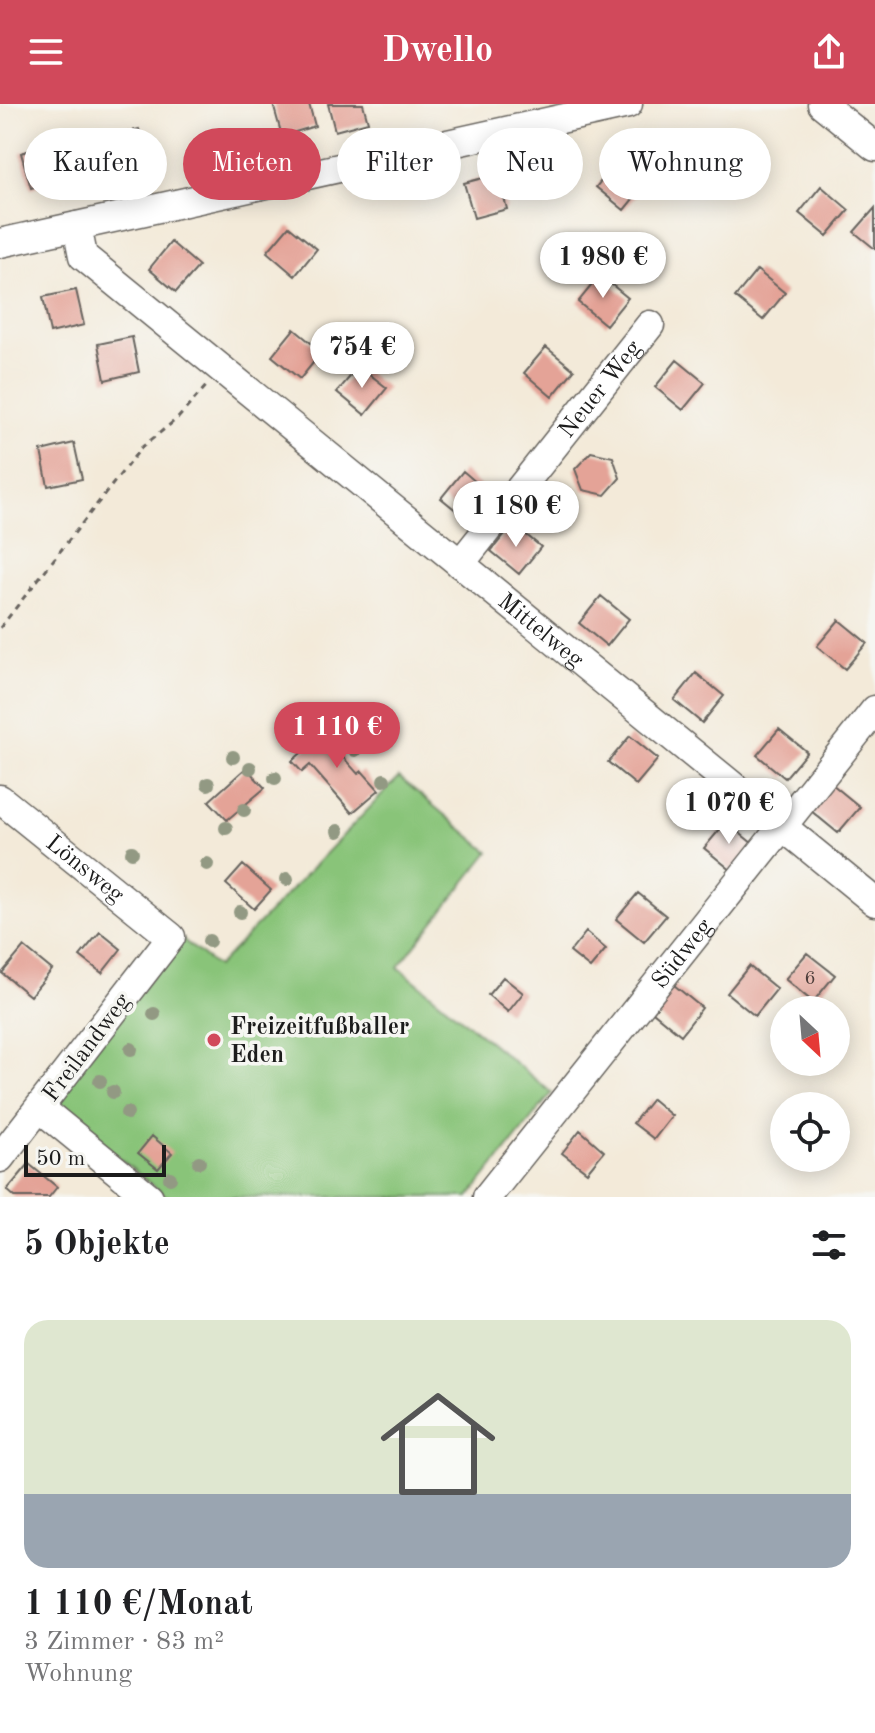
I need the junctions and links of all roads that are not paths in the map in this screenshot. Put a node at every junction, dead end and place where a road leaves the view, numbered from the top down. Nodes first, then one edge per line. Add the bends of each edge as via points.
1 (628, 104) edge
2 (822, 104) edge
3 (875, 147) edge
4 (77, 226) junction
5 (0, 243) edge
6 (650, 325) dead end
7 (460, 564) junction
8 (875, 710) edge
9 (0, 799) edge
10 (782, 827) junction
11 (875, 902) edge
12 (171, 937) joint
13 (40, 1108) junction
14 (0, 1158) edge
15 (149, 1197) edge
16 (487, 1197) edge

1 - 4 street
2 - 3 street
4 - 5 street
4 - 7 street, Mittelweg via 83,256
6 - 7 street, Neuer Weg
7 - 10 street, Mittelweg
8 - 10 street, Südweg
9 - 12 street, Lönsweg
10 - 11 street, Mittelweg
10 - 16 street, Südweg
12 - 13 street, Freilandweg
13 - 14 street, Freilandweg
13 - 15 street

